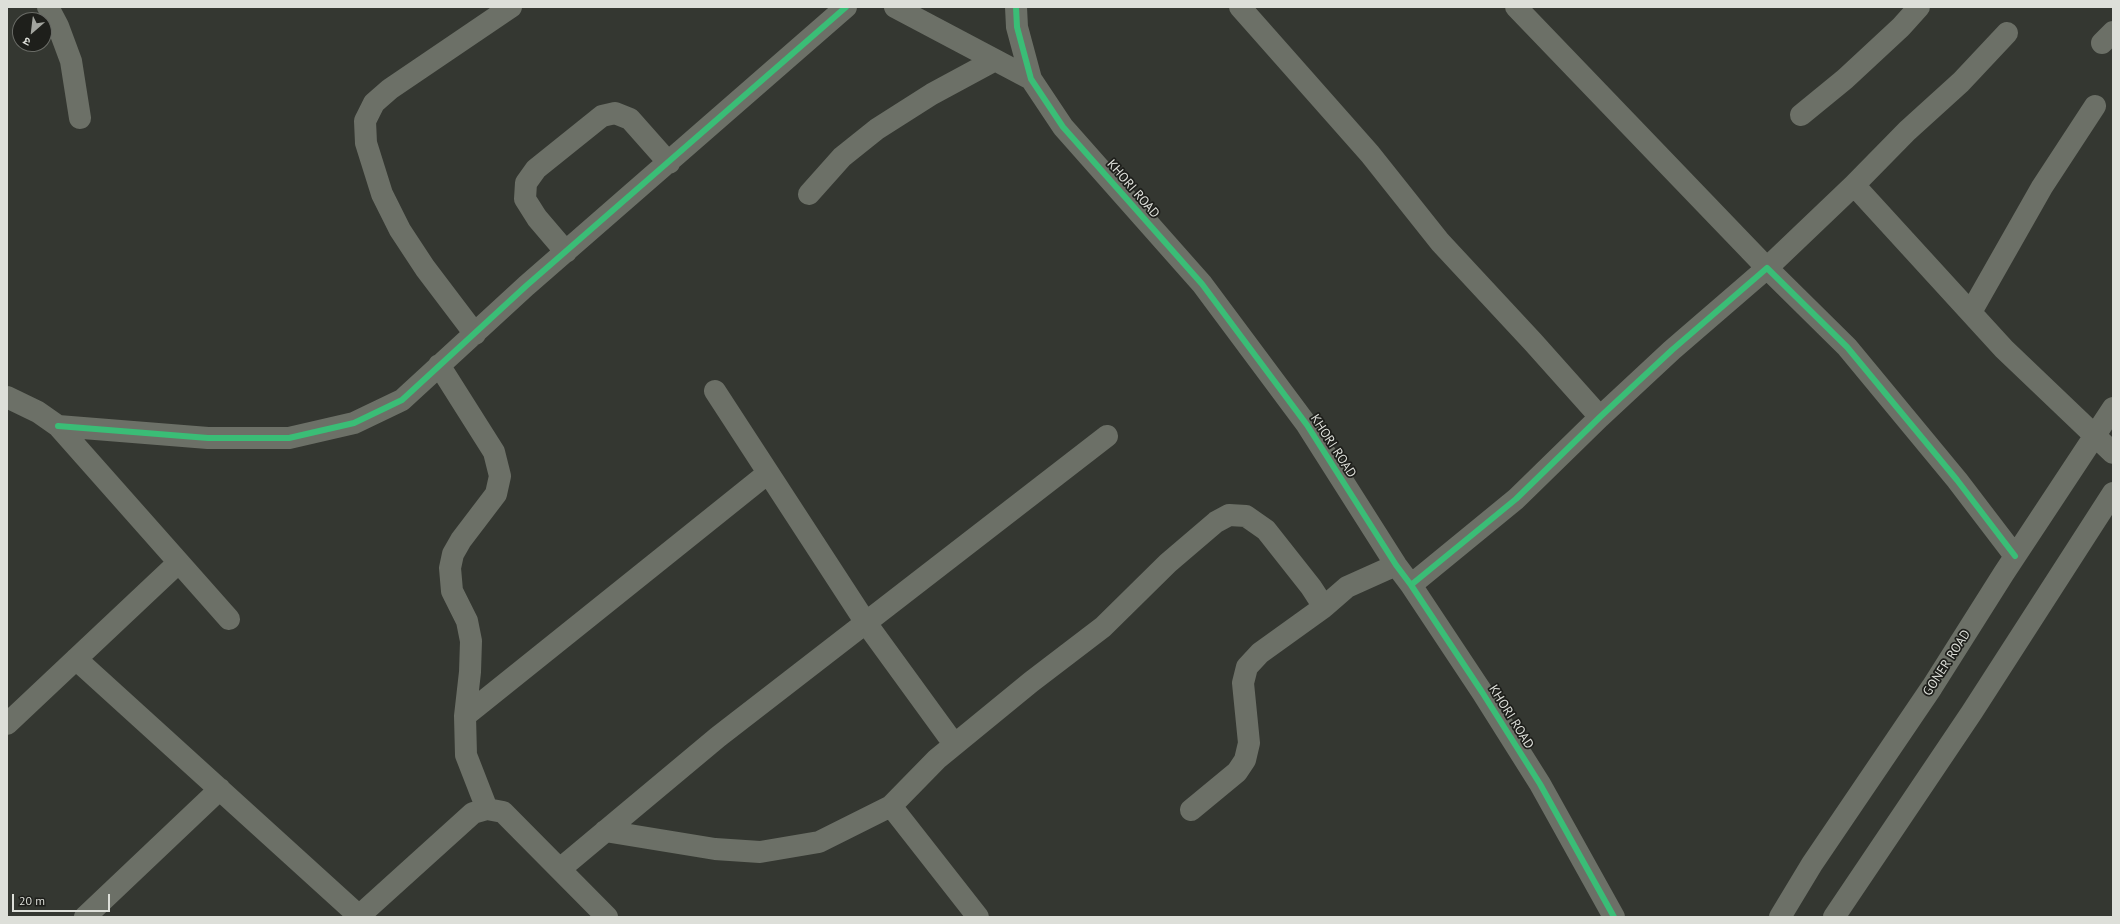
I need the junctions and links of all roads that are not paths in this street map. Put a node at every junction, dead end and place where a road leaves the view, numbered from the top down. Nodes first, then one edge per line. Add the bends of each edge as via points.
1 (48, 7) edge
2 (511, 7) edge
3 (846, 7) edge
4 (895, 7) edge
5 (1016, 7) edge
6 (1240, 7) edge
7 (1516, 7) edge
8 (1919, 7) edge
9 (2006, 33) dead end
10 (995, 60) junction
11 (1031, 79) junction
12 (2095, 106) dead end
13 (1801, 115) dead end
14 (80, 118) dead end
15 (669, 162) junction
16 (1854, 185) junction
17 (809, 194) dead end
18 (566, 252) junction
19 (1767, 268) junction
20 (1971, 312) junction
21 (475, 334) junction
22 (439, 365) junction
23 (715, 391) dead end
24 (7, 397) edge
25 (2113, 408) edge
26 (1600, 417) junction
27 (58, 426) junction
28 (1107, 436) dead end
29 (2095, 436) junction
30 (2113, 453) edge
31 (768, 473) junction
32 (2113, 493) edge
33 (2015, 556) junction
34 (178, 562) junction
35 (1396, 565) junction
36 (1411, 585) junction
37 (1324, 607) junction
38 (228, 619) dead end
39 (866, 623) junction
40 (76, 659) junction
41 (465, 716) junction
42 (7, 724) edge
43 (954, 744) junction
44 (220, 789) junction
45 (891, 806) junction
46 (487, 809) junction
47 (1191, 810) dead end
48 (605, 831) junction
49 (560, 869) junction
50 (359, 916) edge
51 (84, 917) edge
52 (607, 917) edge
53 (978, 917) edge
54 (1614, 917) edge
55 (1780, 917) edge
56 (1834, 917) edge

1 - 14 street via 71,61
2 - 21 street via 390,90 374,103 365,121 366,143 382,194 400,230
3 - 15 street
4 - 10 street
5 - 11 street, KHORI ROAD via 1017,27
6 - 26 street via 1370,154 1440,242
7 - 19 street
8 - 13 street via 1845,79
9 - 16 street via 1961,82 1907,131
10 - 11 street
10 - 17 street via 932,94 877,129 842,157
11 - 35 street, KHORI ROAD via 1063,127 1211,297 1307,425
12 - 20 street via 2042,187
15 - 18 street
15 - 18 street via 630,118 615,113 602,116 536,169 526,183 525,199 537,218
16 - 19 street
16 - 20 street
18 - 21 street
19 - 26 street via 1672,350
19 - 33 street via 1846,347 1957,480
20 - 29 street via 2004,349
21 - 22 street
22 - 27 street via 402,400 354,423 289,438 208,438
22 - 41 street via 494,452 500,476 496,494 460,540 450,568 452,591 466,621 471,641
23 - 31 street
24 - 27 street via 38,412
25 - 29 street, GONER ROAD
26 - 36 street via 1516,500
27 - 34 street
28 - 39 street
29 - 30 street
29 - 33 street, GONER ROAD
31 - 39 street
31 - 41 street
32 - 56 street via 1972,712
33 - 55 street, GONER ROAD via 1932,687 1812,864
34 - 38 street
34 - 40 street
35 - 36 street, KHORI ROAD
35 - 37 street via 1347,587
36 - 54 street, KHORI ROAD via 1540,784
37 - 43 street via 1266,530 1246,516 1228,515 1216,522 1168,563 1104,626
37 - 47 street via 1260,653 1247,668 1243,683 1249,743 1245,760 1237,772
39 - 43 street
39 - 48 street via 718,737
40 - 42 street
40 - 44 street
41 - 46 street via 466,755
43 - 45 street
44 - 50 street
44 - 51 street
45 - 48 street via 819,842 760,852 715,850
45 - 53 street
46 - 49 street via 503,812
46 - 50 street via 473,813
48 - 49 street
49 - 52 street

